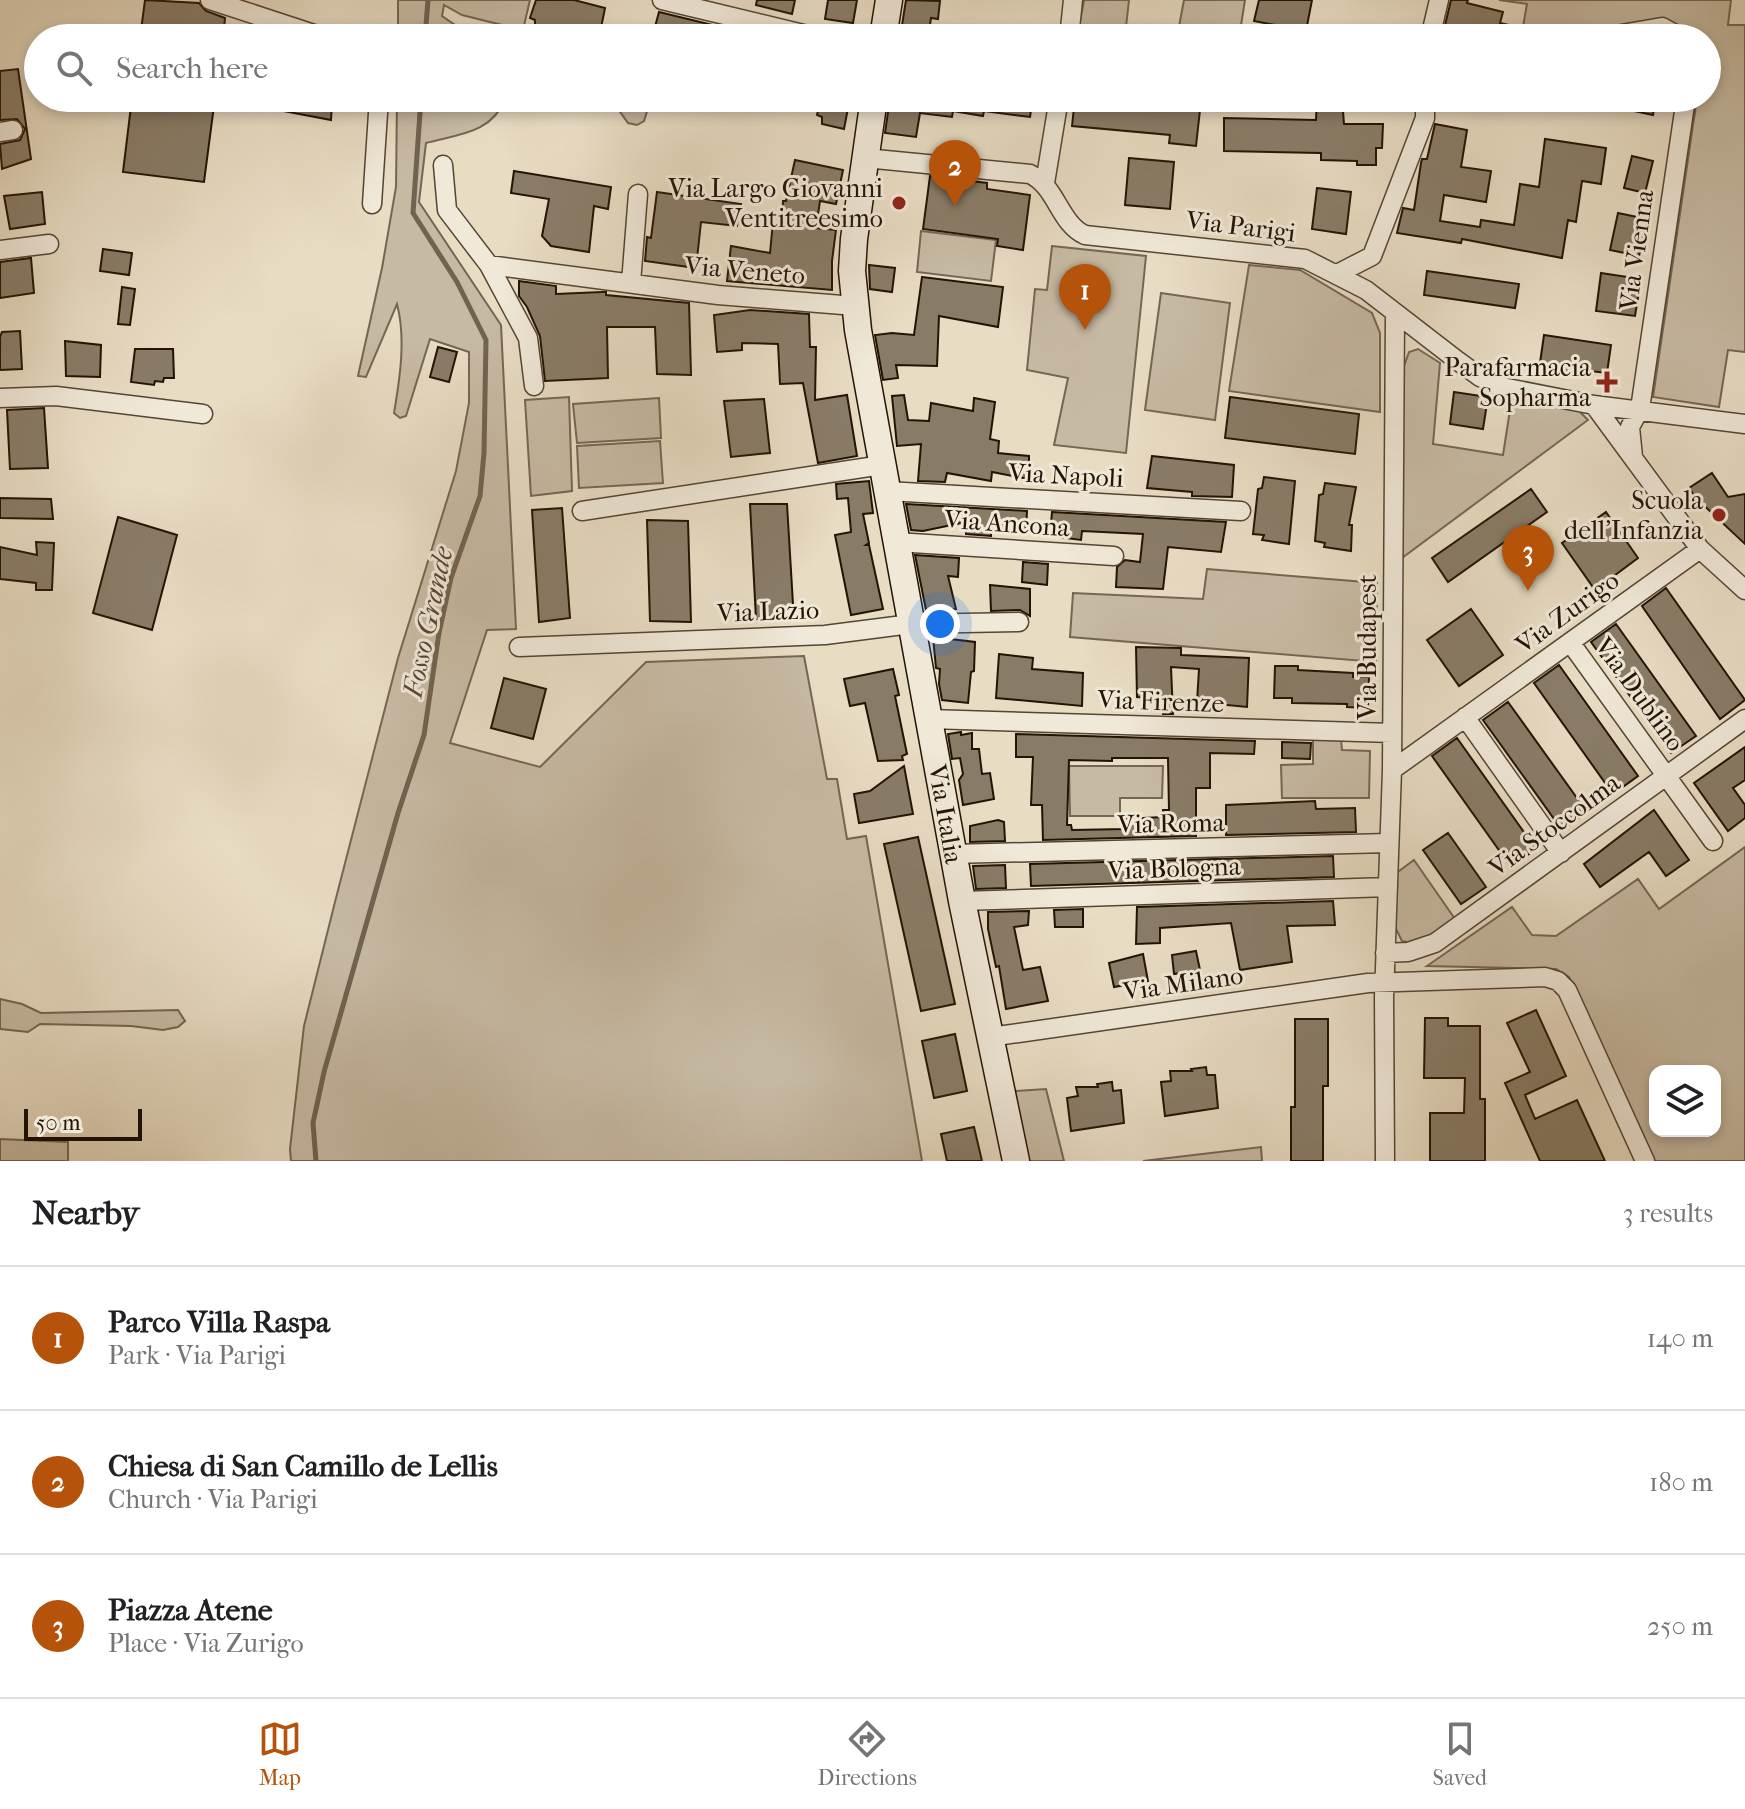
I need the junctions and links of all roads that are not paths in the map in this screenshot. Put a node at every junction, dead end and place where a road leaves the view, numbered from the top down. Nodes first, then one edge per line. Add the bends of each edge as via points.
1 (210, 0) edge
2 (662, 0) edge
3 (889, 0) edge
4 (1073, 0) edge
5 (1439, 0) edge
6 (283, 24) edge
7 (762, 24) edge
8 (885, 24) edge
9 (1070, 24) edge
10 (1433, 24) edge
11 (378, 112) edge
12 (872, 112) edge
13 (1057, 112) edge
14 (1425, 112) edge
15 (1683, 112) edge
16 (1679, 134) junction
17 (1698, 137) dead end
18 (865, 158) junction
19 (443, 165) dead end
20 (1045, 183) junction
21 (638, 194) dead end
22 (372, 204) dead end
23 (49, 244) dead end
24 (0, 250) edge
25 (1372, 256) junction
26 (489, 265) junction
27 (1337, 274) junction
28 (631, 283) junction
29 (1366, 290) junction
30 (855, 306) junction
31 (1395, 314) junction
32 (534, 386) dead end
33 (0, 398) edge
34 (1594, 405) junction
35 (1640, 409) junction
36 (203, 414) dead end
37 (1745, 424) edge
38 (1633, 457) junction
39 (882, 465) junction
40 (887, 491) junction
41 (582, 511) dead end
42 (1241, 511) dead end
43 (896, 542) junction
44 (1700, 549) junction
45 (1114, 556) dead end
46 (1745, 590) edge
47 (1019, 622) dead end
48 (911, 624) junction
49 (1570, 642) junction
50 (519, 647) dead end
51 (1465, 717) junction
52 (929, 719) junction
53 (1745, 719) edge
54 (1392, 733) junction
55 (1392, 770) junction
56 (1667, 776) junction
57 (1713, 841) dead end
58 (1389, 843) junction
59 (1561, 853) junction
60 (953, 854) junction
61 (1388, 887) junction
62 (962, 901) junction
63 (1385, 953) junction
64 (1385, 981) junction
65 (990, 1037) junction
66 (1016, 1161) edge
67 (1385, 1161) edge
68 (1645, 1161) edge

1 - 6 street
2 - 7 street
3 - 8 main road
4 - 9 street
5 - 10 street
11 - 22 street
12 - 18 main road, Via Italia
13 - 20 street
14 - 25 street
15 - 16 street, Via Vienna
16 - 17 street
16 - 35 street, Via Vienna
18 - 20 street via 1013,171
18 - 30 main road, Via Italia via 854,239
19 - 26 street via 447,210
20 - 27 street, Via Parigi via 1072,226 1085,235 1305,259
21 - 28 street
23 - 24 street
25 - 27 street
25 - 29 street
26 - 28 street, Via Veneto
26 - 32 street via 528,338
27 - 29 street, Via Parigi
28 - 30 street, Via Veneto
29 - 31 street, Via Parigi
30 - 39 main road, Via Italia
31 - 34 street, Via Parigi via 1480,377 1502,387
31 - 54 street, Via Budapest
33 - 36 street via 56,396
34 - 35 street, Via Parigi
34 - 38 street
35 - 37 street, Via Parigi
35 - 38 street, Via Vienna via 1630,427
38 - 44 street
39 - 40 main road, Via Italia
39 - 41 street
40 - 42 street, Via Napoli
40 - 43 main road, Via Italia
43 - 45 street, Via Ancona
43 - 48 main road, Via Italia
44 - 46 street
44 - 49 street, Via Zurigo
47 - 48 street, Via Lazio
48 - 50 street, Via Lazio via 825,635
48 - 52 main road, Via Italia
49 - 51 street, Via Zurigo
49 - 56 street, Via Dublino
51 - 55 street, Via Zurigo
51 - 59 street
52 - 54 street, Via Firenze
52 - 60 main road, Via Italia
53 - 56 street, Via Stoccolma
54 - 55 street, Via Budapest
55 - 58 street, Via Budapest
56 - 57 street, Via Dublino
56 - 59 street, Via Stoccolma
58 - 60 street, Via Roma
58 - 61 street, Via Budapest
59 - 63 street, Via Stoccolma via 1429,947
60 - 62 main road, Via Italia
61 - 62 street, Via Bologna
61 - 63 street, Via Budapest
62 - 65 main road, Via Italia
63 - 64 street, Via Budapest
64 - 65 street, Via Milano
64 - 67 street, Via Budapest
64 - 68 street, Via Milano via 1558,981 1567,990
65 - 66 main road, Via Italia

